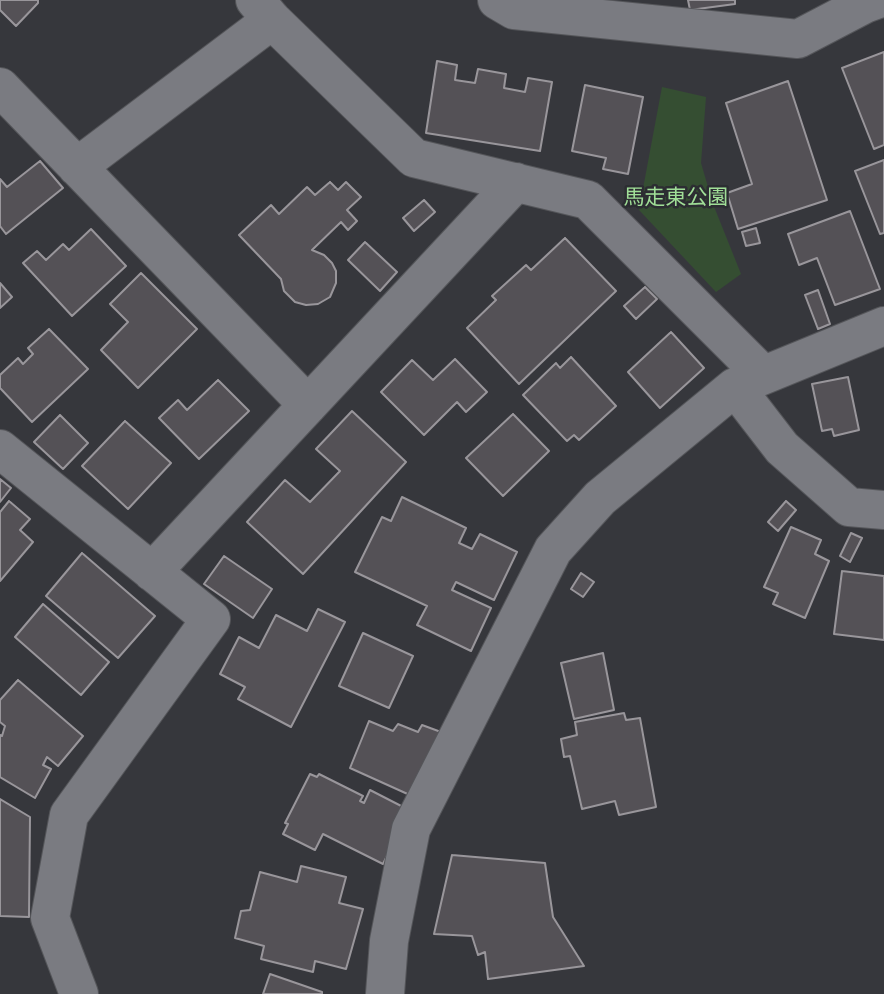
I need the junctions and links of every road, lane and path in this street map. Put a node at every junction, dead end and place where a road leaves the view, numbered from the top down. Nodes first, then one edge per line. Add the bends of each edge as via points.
1 (497, 0) edge
2 (876, 0) edge
3 (263, 10) edge
4 (0, 87) edge
5 (77, 167) junction
6 (516, 182) junction
7 (884, 326) edge
8 (749, 381) junction
9 (308, 405) junction
10 (0, 450) edge
11 (884, 510) edge
12 (152, 572) junction
13 (79, 994) edge
14 (385, 994) edge

1 - 2 street via 514,10 798,39
3 - 5 street
3 - 6 street via 414,158
4 - 5 street
5 - 9 street
6 - 8 street via 588,200
6 - 9 street
7 - 8 street
8 - 11 street via 782,448 849,506
8 - 14 street via 600,498 553,550 411,829 389,941
9 - 12 street
10 - 12 street
12 - 13 street via 211,619 69,815 50,918

